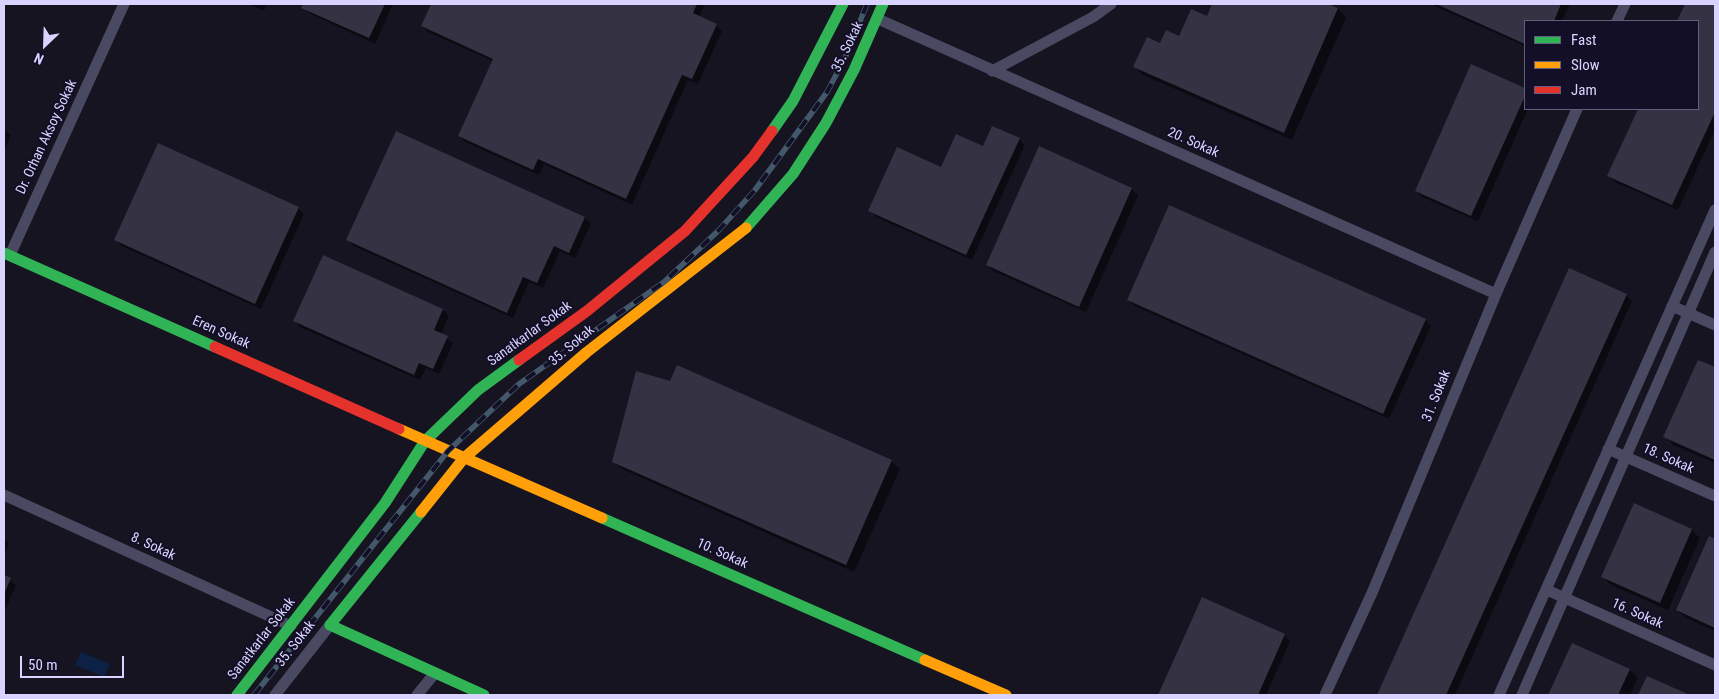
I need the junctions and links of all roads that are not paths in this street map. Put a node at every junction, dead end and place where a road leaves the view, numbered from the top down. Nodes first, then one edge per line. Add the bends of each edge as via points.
1 (124, 4) edge
2 (842, 4) edge
3 (883, 4) edge
4 (1111, 4) edge
5 (1625, 4) edge
6 (878, 20) junction
7 (1617, 20) edge
8 (992, 70) junction
9 (1577, 110) edge
10 (1715, 210) edge
11 (1715, 252) edge
12 (7, 254) edge
13 (1496, 294) junction
14 (1672, 306) junction
15 (1688, 313) junction
16 (1715, 325) edge
17 (425, 441) junction
18 (1608, 449) junction
19 (1626, 457) junction
20 (464, 458) junction
21 (4, 495) edge
22 (1715, 496) edge
23 (1547, 590) junction
24 (1564, 598) junction
25 (291, 626) junction
26 (330, 626) junction
27 (1715, 665) edge
28 (435, 673) junction
29 (237, 695) edge
30 (275, 695) edge
31 (417, 695) edge
32 (484, 695) edge
33 (1006, 695) edge
34 (1325, 695) edge
35 (1499, 695) edge
36 (1522, 695) edge

1 - 12 street, Dr. Orhan Aksoy Sokak
2 - 17 street, Sanatkarlar Sokak via 793,101 753,158 685,231 588,311 478,390
3 - 6 street, 35. Sokak
4 - 8 street
5 - 7 street
6 - 8 street, 20. Sokak
6 - 20 street, 35. Sokak via 826,124 793,174 749,226 587,352
8 - 13 street, 20. Sokak
9 - 13 street, 31. Sokak
10 - 14 street
11 - 15 street
12 - 17 street, Eren Sokak
13 - 34 street, 31. Sokak via 1372,593
14 - 15 street
14 - 18 street
15 - 16 street
15 - 19 street
17 - 20 street, 10. Sokak
17 - 25 street, Sanatkarlar Sokak via 385,503
18 - 19 street, 18. Sokak
18 - 23 street
19 - 22 street, 18. Sokak
19 - 24 street
20 - 26 street, 35. Sokak
20 - 33 street, 10. Sokak
21 - 25 street, 8. Sokak
23 - 24 street, 16. Sokak
23 - 35 street
24 - 27 street, 16. Sokak
24 - 36 street
25 - 29 street, Sanatkarlar Sokak
26 - 28 street
26 - 30 street, 35. Sokak
28 - 31 street
28 - 32 street

